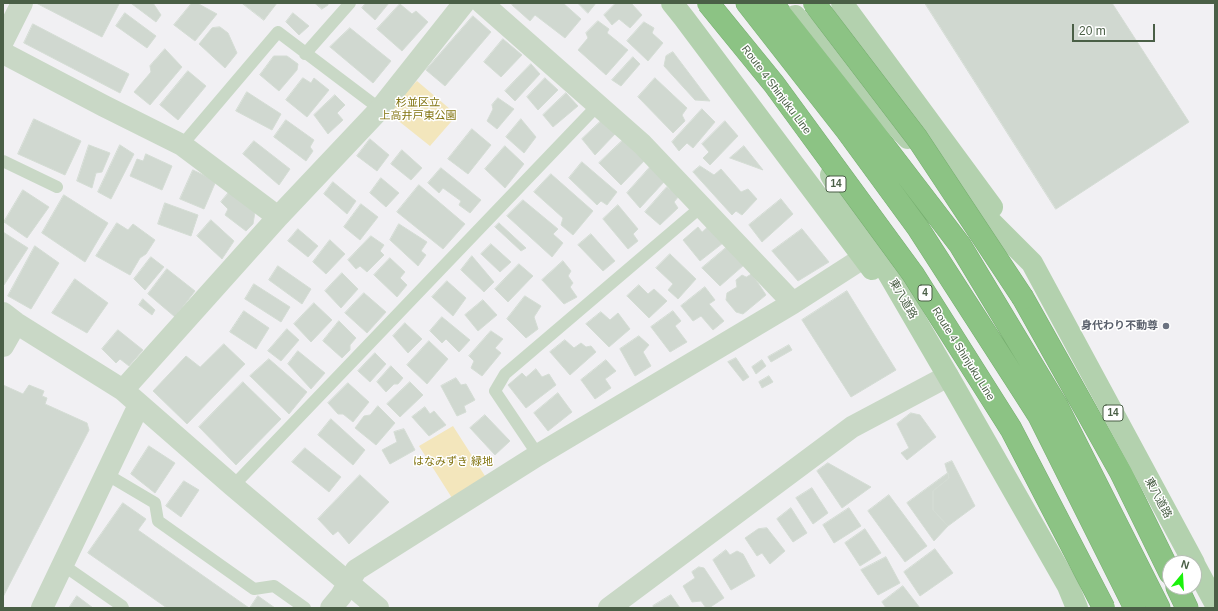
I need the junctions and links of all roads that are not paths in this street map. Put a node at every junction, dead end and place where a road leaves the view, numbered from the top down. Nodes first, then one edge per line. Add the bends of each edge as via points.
1 (22, 3) edge
2 (350, 3) edge
3 (464, 3) edge
4 (482, 3) edge
5 (672, 3) edge
6 (708, 3) edge
7 (747, 3) edge
8 (772, 3) edge
9 (783, 3) edge
10 (814, 3) edge
11 (842, 3) edge
12 (3, 41) edge
13 (3, 53) edge
14 (305, 54) junction
15 (598, 106) junction
16 (380, 109) junction
17 (182, 145) junction
18 (3, 161) edge
19 (57, 187) dead end
20 (701, 206) junction
21 (278, 217) junction
22 (863, 258) junction
23 (1032, 263) junction
24 (793, 303) junction
25 (10, 318) edge
26 (3, 346) edge
27 (948, 376) junction
28 (123, 390) junction
29 (140, 405) junction
30 (1048, 411) junction
31 (538, 455) junction
32 (106, 474) junction
33 (233, 486) junction
34 (1190, 555) edge
35 (1162, 557) edge
36 (63, 565) junction
37 (1202, 578) edge
38 (348, 584) junction
39 (1181, 595) edge
40 (1215, 603) edge
41 (42, 608) edge
42 (123, 608) edge
43 (305, 608) edge
44 (332, 608) edge
45 (378, 608) edge
46 (609, 608) edge
47 (1077, 608) edge
48 (1104, 608) edge
49 (1135, 608) edge
50 (1158, 608) edge
51 (1187, 608) edge

1 - 12 street
2 - 14 lane
3 - 16 street
4 - 15 street
5 - 22 main road
6 - 27 main road, 東八道路 / 14 via 810,139
6 - 48 highway, Route 4 Shinjuku Line / 4, bridge via 774,84 912,274 1011,429
7 - 30 highway via 847,131
8 - 30 highway via 960,245
9 - 23 main road, 東八道路 / 14 via 842,70
10 - 35 highway, bridge via 917,138 1022,298 1121,472
11 - 23 main road
13 - 17 street
14 - 16 lane
14 - 17 lane via 278,32
15 - 20 street via 642,144
15 - 33 lane
16 - 21 street
17 - 21 street
18 - 19 lane
20 - 24 street
20 - 31 lane via 505,374 495,391
21 - 28 street
22 - 24 street
22 - 27 main road
23 - 34 main road, 東八道路 / 14
24 - 31 street
25 - 26 street
25 - 28 street
27 - 46 street via 852,427
27 - 47 main road, 東八道路 / 14 via 1068,586
28 - 29 street
29 - 32 street
29 - 33 street
30 - 49 highway
30 - 50 highway
31 - 38 street via 356,570
32 - 36 street
32 - 43 lane via 155,504 158,521 254,589 274,586
33 - 38 street
36 - 41 street
36 - 42 lane
37 - 40 main road, 東八道路 / 14
38 - 44 street
38 - 45 street
39 - 51 highway

